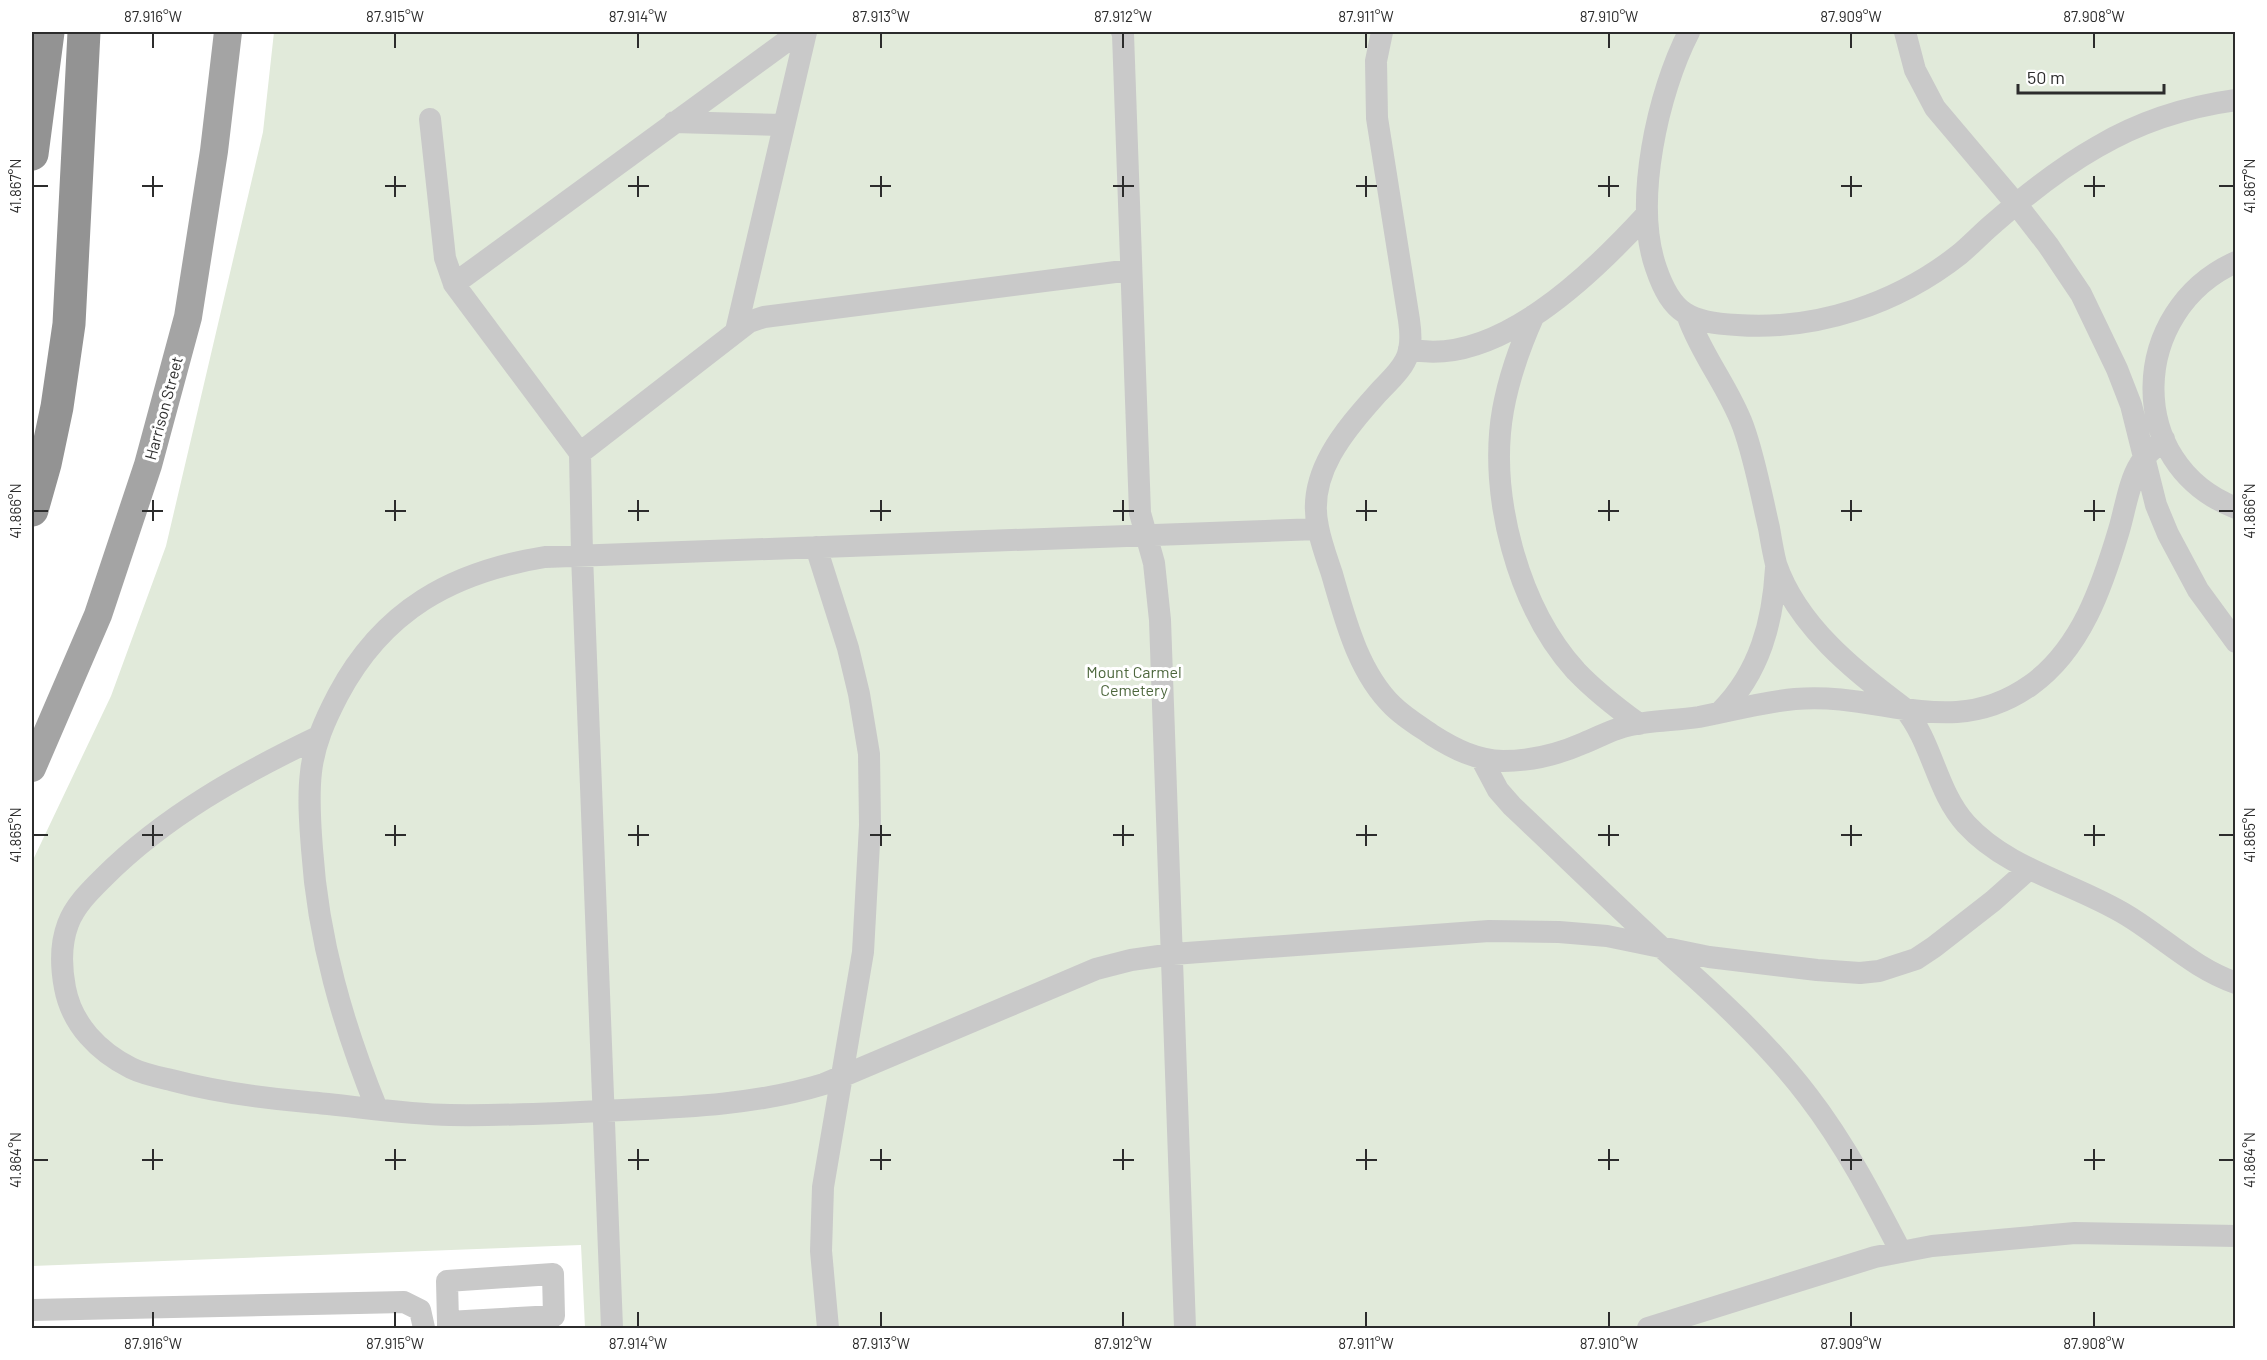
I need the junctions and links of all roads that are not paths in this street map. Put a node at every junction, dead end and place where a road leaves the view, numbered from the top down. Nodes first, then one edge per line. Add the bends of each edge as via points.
1 (48, 32) edge
2 (84, 32) edge
3 (228, 32) edge
4 (799, 32) edge
5 (806, 32) edge
6 (1122, 32) edge
7 (1382, 32) edge
8 (1689, 32) edge
9 (1905, 32) edge
10 (2235, 100) edge
11 (430, 119) dead end
12 (674, 122) junction
13 (784, 125) junction
14 (32, 154) edge
15 (2017, 205) junction
16 (1647, 214) junction
17 (2235, 262) edge
18 (1131, 270) junction
19 (454, 284) junction
20 (1534, 315) junction
21 (1688, 317) junction
22 (736, 331) junction
23 (1409, 349) junction
24 (2164, 439) junction
25 (580, 453) junction
26 (2144, 458) junction
27 (2235, 508) edge
28 (32, 510) edge
29 (1318, 530) junction
30 (1145, 536) junction
31 (816, 547) junction
32 (582, 555) junction
33 (1776, 564) junction
34 (2235, 642) edge
35 (1904, 708) junction
36 (1721, 711) junction
37 (1639, 724) junction
38 (318, 737) junction
39 (1481, 758) junction
40 (32, 768) edge
41 (2029, 869) junction
42 (1663, 948) junction
43 (1173, 954) junction
44 (2235, 983) edge
45 (841, 1076) junction
46 (377, 1109) junction
47 (603, 1111) junction
48 (2235, 1236) edge
49 (1901, 1252) junction
50 (32, 1310) edge
51 (154, 1318) edge
52 (448, 1325) edge
53 (424, 1329) edge
54 (612, 1329) edge
55 (828, 1329) edge
56 (1185, 1329) edge
57 (1648, 1329) edge

1 - 14 highway
2 - 28 highway via 69,324 57,407
3 - 40 main road, Harrison Street via 214,151 185,328 148,465 98,615
4 - 12 lane
5 - 13 lane
6 - 18 lane
7 - 23 lane via 1376,61 1376,110 1409,320
8 - 16 lane via 1661,105
9 - 15 lane via 1915,70 1929,98
10 - 15 lane via 2187,109 2140,124 2066,166
11 - 19 lane via 445,258
12 - 13 lane
12 - 19 lane
13 - 22 lane
15 - 21 lane via 1943,267 1854,310 1824,320 1777,327
15 - 26 lane via 2067,272 2090,312 2131,405
16 - 20 lane via 1580,279
16 - 21 lane via 1656,268 1673,302
17 - 24 lane via 2190,292 2162,335 2152,388
18 - 22 lane via 764,318
18 - 30 lane via 1140,513
19 - 25 lane
20 - 23 lane via 1474,346 1439,352
20 - 37 lane via 1516,361 1503,412 1499,460 1508,531 1527,592 1562,654 1594,688
21 - 33 lane via 1748,439
22 - 25 lane
23 - 29 lane via 1399,370 1357,417 1327,461 1316,494
24 - 26 lane
24 - 27 lane via 2196,484
25 - 32 lane
26 - 34 lane via 2168,534 2198,590
26 - 35 lane via 2133,479 2099,589 2076,638 2052,668 2016,695 1984,709 1942,714
29 - 30 lane
29 - 39 lane via 1351,635 1381,692 1393,706 1431,734 1462,753
30 - 31 lane
30 - 43 lane via 1159,591
31 - 32 lane
31 - 45 lane via 848,648 869,754 870,825 862,952
32 - 38 lane via 545,557 488,568 457,581 403,613 361,658
32 - 47 lane
33 - 35 lane via 1791,594 1822,637
33 - 36 lane via 1774,599 1759,654 1745,682
35 - 36 lane via 1858,700 1800,699
35 - 41 lane via 1920,731 1948,796 1966,825 2001,854
36 - 37 lane
37 - 39 lane via 1544,756 1502,761
38 - 46 lane via 311,772 314,886 342,1014
38 - 46 lane via 221,787 118,863 80,904 69,922 61,958 62,976 67,998 83,1030 112,1057 134,1069 194,1086
39 - 42 lane via 1498,790 1512,806
41 - 42 lane via 1934,947 1916,959 1879,971 1817,970
41 - 44 lane via 2106,903 2207,971
42 - 43 lane via 1607,936 1513,931
42 - 49 lane via 1701,980 1808,1095 1862,1178
43 - 45 lane via 1096,969
43 - 56 lane
45 - 47 lane via 801,1091 751,1100
45 - 55 lane via 828,1150 822,1222
46 - 47 lane via 447,1115
47 - 54 lane
48 - 49 lane via 2075,1233
49 - 57 lane via 1843,1266
50 - 51 lane
51 - 53 lane via 404,1302 420,1310
52 - 52 lane via 447,1281 553,1274 554,1316

